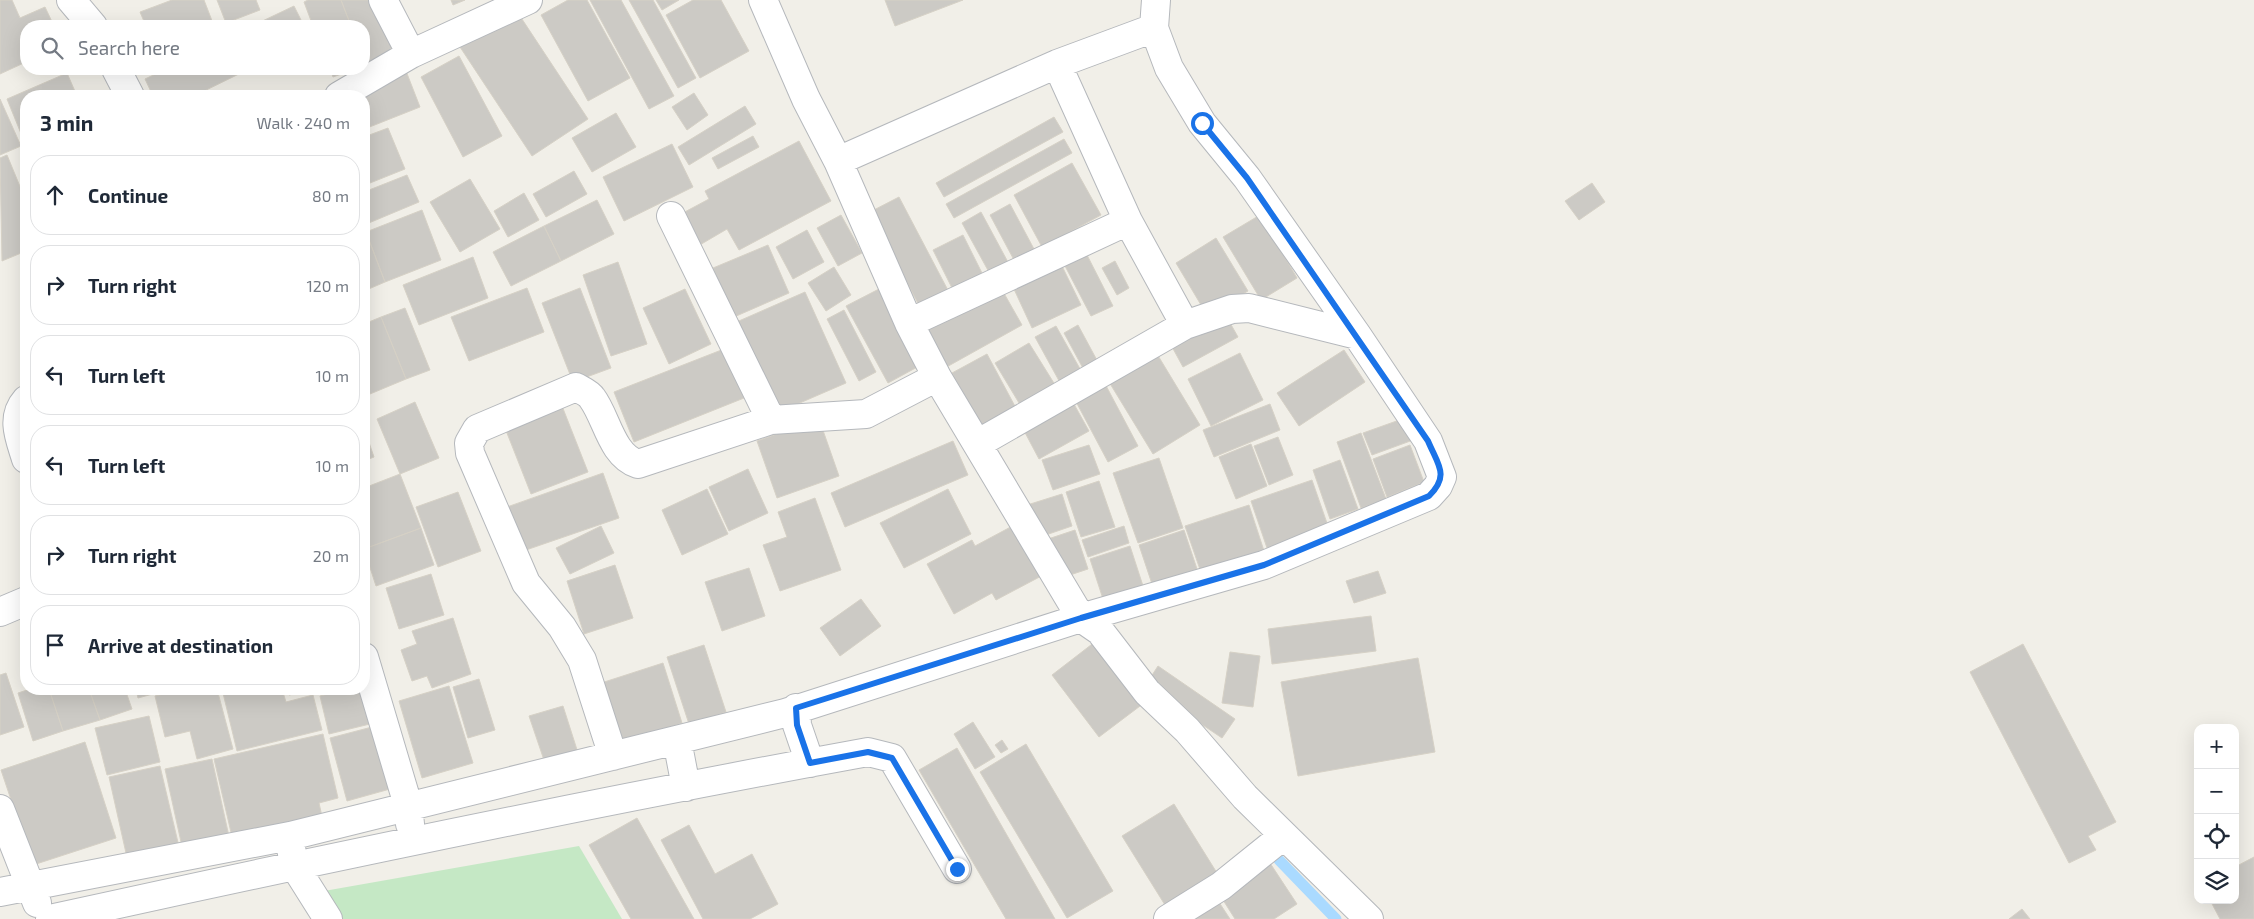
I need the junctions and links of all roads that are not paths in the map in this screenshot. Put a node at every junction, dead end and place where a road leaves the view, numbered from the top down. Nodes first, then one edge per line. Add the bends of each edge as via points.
1 (71, 0) edge
2 (383, 0) edge
3 (528, 0) edge
4 (763, 0) edge
5 (1156, 0) edge
6 (87, 20) edge
7 (1154, 28) junction
8 (411, 54) junction
9 (1057, 64) junction
10 (119, 75) edge
11 (127, 90) edge
12 (349, 90) edge
13 (838, 161) junction
14 (671, 216) dead end
15 (1128, 221) junction
16 (909, 323) junction
17 (1185, 325) junction
18 (1357, 335) junction
19 (937, 377) junction
20 (20, 407) edge
21 (771, 420) junction
22 (20, 439) edge
23 (977, 444) junction
24 (20, 604) edge
25 (0, 612) edge
26 (1081, 618) junction
27 (370, 677) edge
28 (802, 736) junction
29 (678, 743) junction
30 (603, 760) junction
31 (685, 784) junction
32 (604, 798) junction
33 (409, 807) junction
34 (0, 809) edge
35 (1283, 836) junction
36 (412, 838) junction
37 (292, 851) junction
38 (957, 869) dead end
39 (0, 892) edge
40 (40, 907) edge
41 (328, 919) edge
42 (1168, 919) edge
43 (1369, 919) edge

1 - 6 street
2 - 8 street
3 - 8 street
4 - 13 street via 806,99
5 - 7 street
7 - 9 street
7 - 18 street via 1169,68 1202,123 1247,178
8 - 12 street
9 - 13 street
9 - 15 street
10 - 11 street
13 - 16 street
14 - 21 street
15 - 16 street
15 - 17 street
16 - 19 street
17 - 18 street via 1232,309 1249,308
17 - 23 street
18 - 26 street via 1428,441 1442,476 1429,496 1264,565
19 - 21 street via 866,414
19 - 23 street
20 - 22 street via 16,426
21 - 30 street via 638,464 623,454 592,396 576,387 476,429 469,443 470,453 526,583 562,627 582,660
23 - 26 street
24 - 25 street
26 - 28 street
26 - 35 street via 1100,631 1147,692 1187,730
27 - 33 street
28 - 29 street
28 - 31 street
28 - 38 street via 892,758
29 - 30 street
29 - 31 street
30 - 32 street
30 - 33 street
31 - 32 street
32 - 36 street
33 - 36 street
33 - 37 street
34 - 40 street
35 - 42 street via 1221,886
35 - 43 street
36 - 37 street
37 - 40 street
37 - 40 street
37 - 41 street
39 - 40 street

